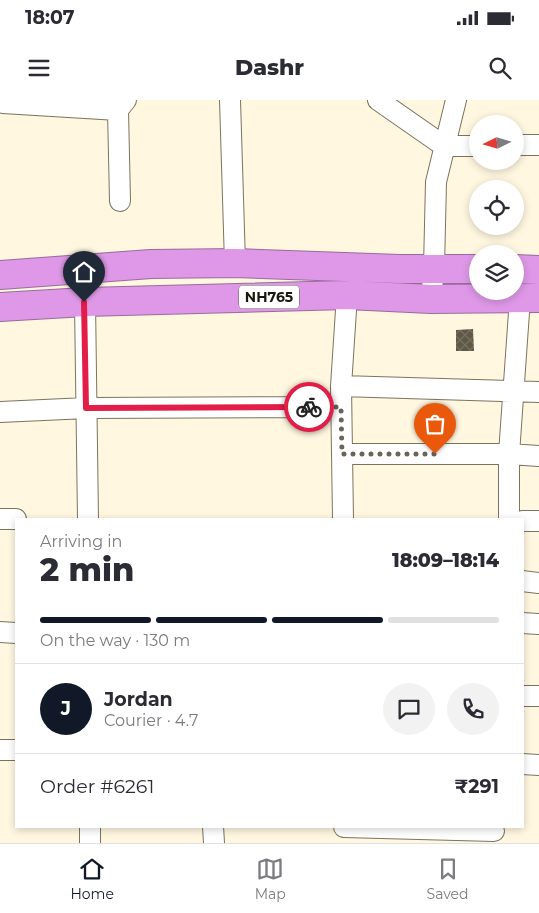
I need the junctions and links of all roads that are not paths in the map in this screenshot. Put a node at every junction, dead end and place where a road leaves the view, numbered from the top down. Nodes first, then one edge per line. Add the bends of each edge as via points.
1 (230, 100) edge
2 (378, 100) edge
3 (456, 100) edge
4 (2, 102) edge
5 (110, 105) edge
6 (524, 145) edge
7 (539, 145) edge
8 (444, 146) junction
9 (469, 146) edge
10 (120, 201) dead end
11 (234, 263) junction
12 (434, 268) junction
13 (469, 269) edge
14 (524, 270) edge
15 (539, 270) edge
16 (0, 274) edge
17 (347, 295) junction
18 (432, 298) junction
19 (529, 298) edge
20 (84, 302) junction
21 (0, 307) edge
22 (341, 386) junction
23 (513, 391) junction
24 (539, 392) edge
25 (341, 407) junction
26 (86, 408) junction
27 (0, 412) edge
28 (342, 454) junction
29 (509, 454) junction
30 (539, 456) edge
31 (88, 518) edge
32 (343, 518) edge
33 (509, 518) edge
34 (0, 519) edge
35 (15, 519) edge
36 (524, 521) edge
37 (539, 521) edge
38 (524, 581) edge
39 (539, 583) edge
40 (524, 623) edge
41 (539, 624) edge
42 (0, 632) edge
43 (15, 633) edge
44 (524, 696) edge
45 (539, 696) edge
46 (0, 750) edge
47 (15, 750) edge
48 (524, 764) edge
49 (539, 765) edge
50 (90, 828) edge
51 (213, 828) edge
52 (346, 832) edge
53 (494, 833) edge
54 (90, 843) edge
55 (214, 843) edge

1 - 11 street
2 - 8 street
3 - 8 street
4 - 5 street
5 - 10 street
6 - 7 street
8 - 9 street
8 - 12 street via 436,182
11 - 12 highway, NH765
11 - 16 highway, NH765 via 151,264
12 - 13 highway, NH765
12 - 18 street
14 - 15 highway
17 - 18 highway, NH765
17 - 20 highway, NH765
17 - 22 street
18 - 19 highway, NH765
19 - 23 street
20 - 21 highway, NH765
20 - 26 street
22 - 23 street
22 - 25 street
23 - 24 street
23 - 29 street
25 - 26 street
25 - 28 street
26 - 27 street
26 - 31 street
28 - 29 street
28 - 32 street
29 - 30 street
29 - 33 street
34 - 35 street
36 - 37 street
38 - 39 street
40 - 41 street
42 - 43 street
44 - 45 street
46 - 47 street
48 - 49 street
50 - 54 street
51 - 55 street
52 - 53 street

